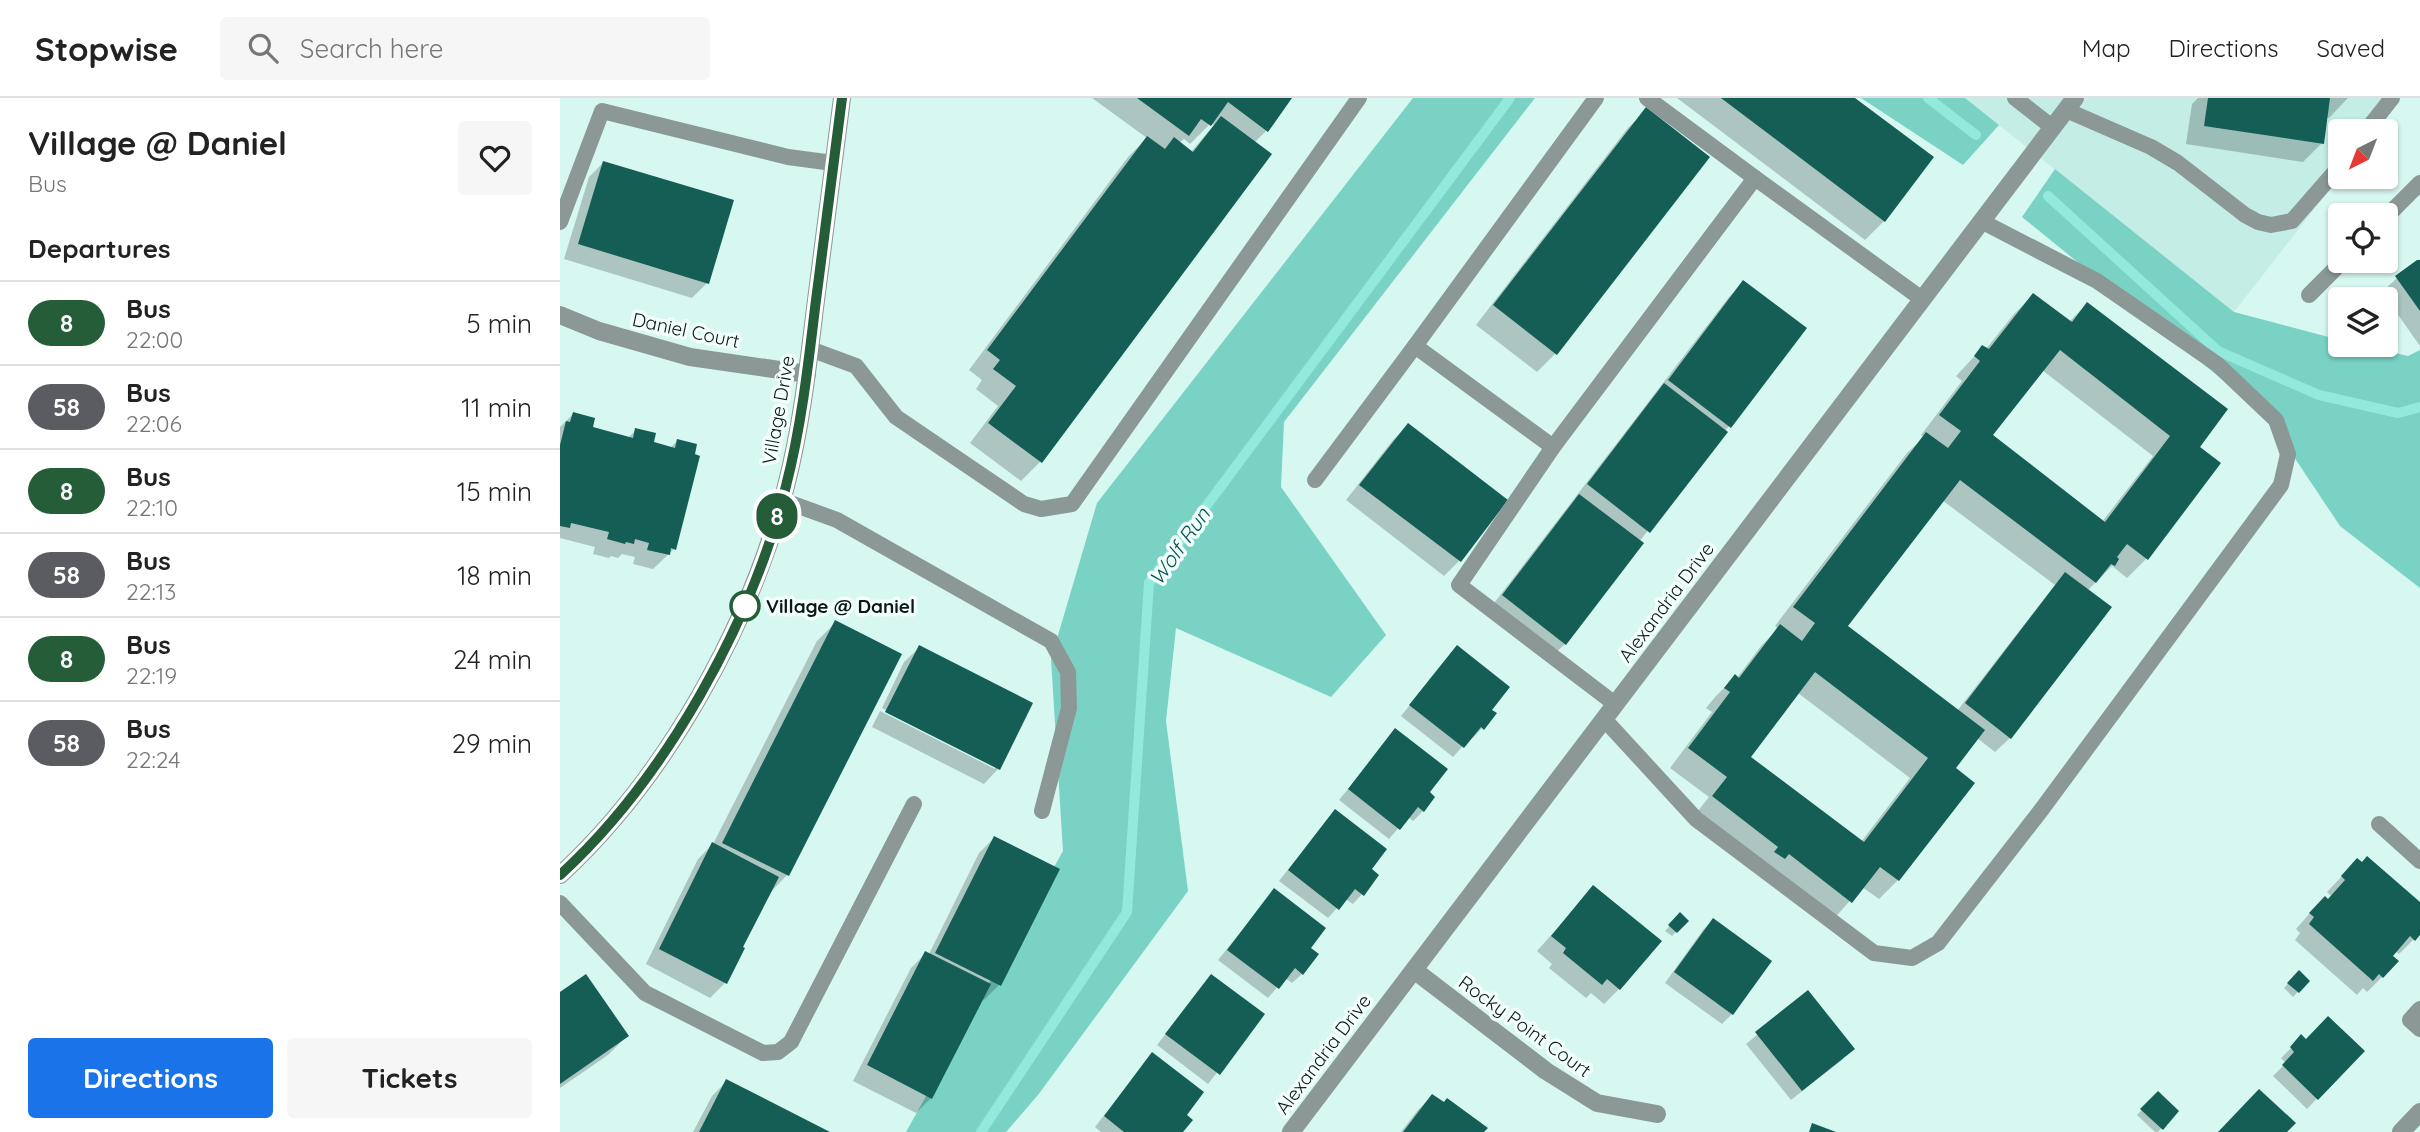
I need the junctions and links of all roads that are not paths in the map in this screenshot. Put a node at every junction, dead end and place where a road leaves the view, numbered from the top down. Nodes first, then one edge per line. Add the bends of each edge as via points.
1 (842, 98) edge
2 (1359, 98) edge
3 (1596, 98) edge
4 (1647, 98) edge
5 (2015, 98) edge
6 (2392, 98) edge
7 (2070, 104) edge
8 (2375, 119) edge
9 (2052, 127) junction
10 (833, 163) junction
11 (1755, 178) junction
12 (2328, 180) edge
13 (2420, 183) edge
14 (2398, 205) edge
15 (1981, 221) junction
16 (560, 222) edge
17 (2331, 273) edge
18 (2309, 295) dead end
19 (1923, 299) junction
20 (560, 315) edge
21 (1415, 346) junction
22 (810, 349) junction
23 (807, 373) junction
24 (1553, 447) junction
25 (1315, 480) dead end
26 (782, 500) junction
27 (1615, 704) junction
28 (1604, 719) junction
29 (914, 804) dead end
30 (1042, 811) dead end
31 (2379, 824) dead end
32 (2420, 861) edge
33 (560, 874) edge
34 (560, 903) edge
35 (1414, 970) junction
36 (2420, 1009) edge
37 (2420, 1029) edge
38 (2420, 1112) edge
39 (1657, 1114) dead end
40 (1291, 1132) edge
41 (2401, 1132) edge

1 - 10 street, Village Drive
2 - 22 lane via 1072,504 1041,509 1024,504 896,417 856,366
3 - 21 lane
4 - 11 lane
5 - 9 lane
6 - 8 lane
7 - 9 street, Alexandria Drive
7 - 12 lane via 2151,147 2258,222 2292,221
9 - 15 street, Alexandria Drive
10 - 16 lane via 788,157 603,111
10 - 22 street, Village Drive
11 - 19 lane
11 - 24 lane
13 - 14 lane
15 - 19 street, Alexandria Drive
15 - 28 lane via 2097,281 2217,364 2276,420 2288,454 2281,485 2042,809 1938,943 1912,958 1874,953 1696,819
17 - 18 lane
19 - 27 street, Alexandria Drive
20 - 23 street, Daniel Court via 690,357
21 - 24 lane
21 - 25 lane
22 - 23 street, Village Drive
23 - 26 street, Village Drive
24 - 27 lane via 1459,585
26 - 30 lane via 837,520 1051,641 1068,672 1069,708
26 - 33 street, Village Drive via 748,601 710,677 627,801
27 - 28 street, Alexandria Drive
28 - 35 street, Alexandria Drive
29 - 34 lane via 791,1042 778,1052 764,1053 645,993
31 - 32 lane
35 - 39 street, Rocky Point Court via 1546,1071 1597,1103
35 - 40 street, Alexandria Drive
36 - 37 lane via 2410,1020
38 - 41 street

